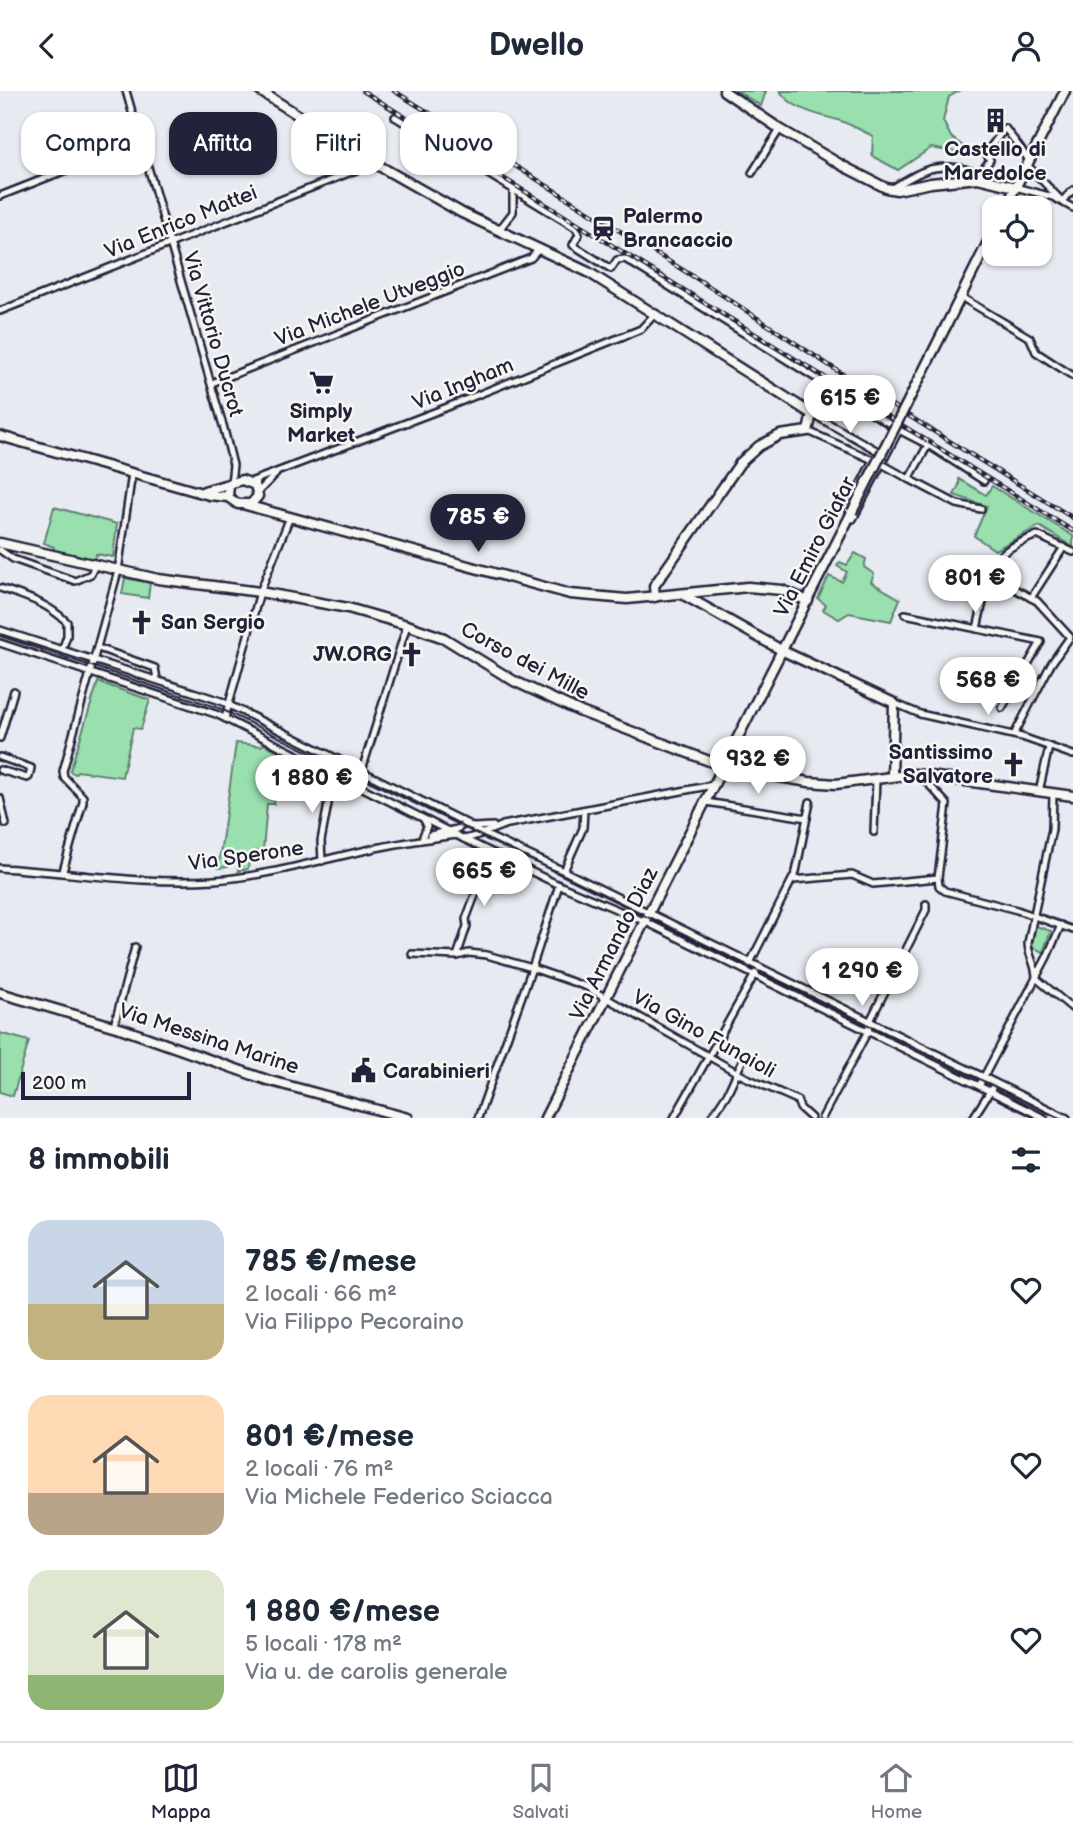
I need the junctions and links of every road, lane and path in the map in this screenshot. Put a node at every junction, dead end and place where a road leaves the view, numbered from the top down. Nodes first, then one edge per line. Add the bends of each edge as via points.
1 (126, 91) edge
2 (260, 91) edge
3 (724, 91) edge
4 (1065, 91) edge
5 (132, 112) edge
6 (293, 112) edge
7 (395, 117) dead end
8 (779, 129) junction
9 (1028, 163) junction
10 (938, 166) junction
11 (386, 170) edge
12 (752, 173) dead end
13 (54, 175) edge
14 (150, 175) edge
15 (344, 175) edge
16 (981, 177) junction
17 (938, 182) junction
18 (1016, 187) junction
19 (513, 189) junction
20 (891, 189) junction
21 (1073, 190) edge
22 (0, 196) edge
23 (1012, 196) edge
24 (1062, 201) junction
25 (1073, 208) edge
26 (498, 231) junction
27 (170, 244) junction
28 (538, 250) junction
29 (982, 254) edge
30 (961, 297) junction
31 (0, 311) edge
32 (654, 315) junction
33 (1073, 376) edge
34 (212, 383) junction
35 (812, 414) junction
36 (899, 430) junction
37 (808, 431) junction
38 (0, 436) edge
39 (928, 445) junction
40 (876, 450) dead end
41 (873, 460) junction
42 (881, 464) junction
43 (233, 465) junction
44 (132, 473) junction
45 (279, 473) junction
46 (909, 479) junction
47 (246, 481) junction
48 (984, 481) dead end
49 (230, 484) junction
50 (201, 492) junction
51 (258, 494) junction
52 (228, 497) junction
53 (246, 505) junction
54 (981, 509) dead end
55 (850, 511) junction
56 (274, 513) junction
57 (290, 517) junction
58 (1064, 547) junction
59 (2, 549) edge
60 (1073, 552) edge
61 (831, 554) junction
62 (95, 565) junction
63 (118, 571) junction
64 (991, 576) junction
65 (0, 588) edge
66 (260, 592) junction
67 (707, 592) junction
68 (682, 594) junction
69 (655, 597) junction
70 (1031, 598) junction
71 (808, 601) junction
72 (698, 604) junction
73 (905, 614) dead end
74 (407, 625) junction
75 (977, 629) junction
76 (0, 630) edge
77 (0, 643) edge
78 (98, 648) junction
79 (62, 650) junction
80 (783, 651) junction
81 (95, 661) junction
82 (90, 673) junction
83 (157, 679) junction
84 (14, 691) dead end
85 (894, 703) junction
86 (229, 705) junction
87 (1002, 708) dead end
88 (225, 718) junction
89 (1014, 735) junction
90 (0, 738) edge
91 (1049, 747) junction
92 (1073, 755) edge
93 (0, 757) edge
94 (722, 765) junction
95 (0, 770) edge
96 (362, 770) junction
97 (334, 772) junction
98 (920, 775) junction
99 (892, 777) junction
100 (876, 780) junction
101 (713, 785) junction
102 (1039, 792) junction
103 (1054, 794) junction
104 (1073, 796) edge
105 (0, 798) edge
106 (706, 801) junction
107 (810, 802) dead end
108 (584, 810) junction
109 (422, 817) junction
110 (807, 818) junction
111 (6, 824) dead end
112 (504, 825) junction
113 (494, 829) junction
114 (474, 830) junction
115 (449, 831) junction
116 (874, 832) dead end
117 (459, 835) junction
118 (423, 837) junction
119 (493, 839) junction
120 (410, 841) junction
121 (491, 852) junction
122 (321, 861) junction
123 (0, 869) edge
124 (63, 871) junction
125 (564, 871) junction
126 (938, 878) junction
127 (793, 880) junction
128 (559, 885) junction
129 (926, 904) dead end
130 (1034, 916) junction
131 (648, 918) junction
132 (1061, 925) junction
133 (1073, 930) edge
134 (135, 947) dead end
135 (412, 954) dead end
136 (457, 956) junction
137 (1031, 956) junction
138 (1047, 957) junction
139 (751, 963) junction
140 (759, 967) junction
141 (532, 968) junction
142 (746, 971) junction
143 (755, 976) junction
144 (1036, 978) junction
145 (0, 993) edge
146 (606, 998) junction
147 (1073, 1010) edge
148 (870, 1021) junction
149 (114, 1026) junction
150 (868, 1031) junction
151 (745, 1055) dead end
152 (710, 1057) junction
153 (738, 1073) junction
154 (983, 1077) junction
155 (995, 1082) junction
156 (979, 1086) junction
157 (990, 1091) junction
158 (408, 1118) edge
159 (478, 1118) edge
160 (545, 1118) edge
161 (674, 1118) edge
162 (711, 1118) edge
163 (811, 1118) edge
164 (822, 1118) edge
165 (974, 1118) edge
166 (1044, 1118) edge
167 (1067, 1118) edge

1 - 5 street, Via Vittorio Ducrot
2 - 6 street
3 - 8 street
4 - 9 street
7 - 19 street
8 - 12 street
8 - 20 street
9 - 16 street via 1005,128 986,153 990,160
9 - 18 street
9 - 24 street
10 - 16 street via 975,171
10 - 17 street
10 - 20 street
11 - 26 street
13 - 22 street
14 - 27 street, Via Vittorio Ducrot
15 - 27 street, Via Enrico Mattei
16 - 17 street
16 - 18 street
17 - 20 street
18 - 23 street
18 - 24 street
19 - 26 street via 513,212
19 - 36 street via 576,228 579,234 573,245 611,269 617,260 625,259
21 - 24 street
24 - 25 street
26 - 28 street
27 - 31 street, Via Enrico Mattei
27 - 34 street, Via Vittorio Ducrot
28 - 32 street via 587,272
28 - 34 street, Via Michele Utveggio via 531,258
29 - 30 street, Via Emiro Giafar
30 - 33 street via 1030,338 1036,352
30 - 55 street, Via Emiro Giafar, bridge
32 - 35 street
32 - 45 street, Via Ingham via 641,329
34 - 43 street, Via Vittorio Ducrot
35 - 37 street
35 - 40 street
36 - 39 street
36 - 42 street
37 - 41 street
37 - 69 street via 780,435 740,463 654,586
38 - 44 street
39 - 46 street
39 - 48 street
41 - 42 street
41 - 55 street
42 - 46 street
42 - 61 street
43 - 47 street
43 - 49 street
44 - 50 street
44 - 63 street
45 - 47 street, Via Ingham
45 - 51 street
46 - 54 street via 957,504
47 - 49 street
47 - 51 street
49 - 50 street
49 - 52 street
50 - 52 street
51 - 53 street
51 - 56 street
52 - 53 street
53 - 56 street
55 - 61 street, Via Emiro Giafar
56 - 57 street
57 - 66 street
57 - 69 street via 570,594
58 - 60 street
58 - 64 street via 1037,535 998,559
58 - 70 street
59 - 62 street, Corso dei Mille
59 - 62 street via 12,559 75,581 91,574
61 - 71 street, Via Emiro Giafar
62 - 63 street, Corso dei Mille
63 - 66 street, Corso dei Mille
63 - 78 street
64 - 70 street
64 - 75 street
65 - 79 street via 47,605 67,621
66 - 74 street, Corso dei Mille via 348,608
66 - 86 street
67 - 68 street
67 - 71 street via 748,587 782,590
67 - 72 street
68 - 69 street
68 - 72 street
70 - 89 street via 1070,637
71 - 80 street, Via Emiro Giafar
72 - 80 street
73 - 75 street
74 - 94 street, Corso dei Mille via 444,638 514,681 581,712
74 - 96 street
75 - 87 street via 1041,642
76 - 79 street
77 - 82 street
78 - 81 street
78 - 83 street via 155,668
79 - 81 street
80 - 85 street
80 - 94 street, Via Emiro Giafar
81 - 82 street
81 - 83 street
82 - 88 street
82 - 124 street via 63,771 83,802
83 - 86 street
84 - 90 street
85 - 89 street via 919,714
85 - 99 street
86 - 88 street
86 - 96 street
88 - 97 street
89 - 91 street
91 - 92 street
91 - 102 street
93 - 95 street via 31,768 27,778
94 - 100 street, Corso dei Mille via 809,782
94 - 101 street, Via Emiro Giafar
96 - 114 street
97 - 109 street
97 - 122 street
98 - 99 street, Corso dei Mille
98 - 102 street, Corso dei Mille
98 - 126 street via 947,804
99 - 100 street, Corso dei Mille
100 - 116 street
101 - 106 street, Via Armando Diaz
101 - 108 street
102 - 103 street, Corso dei Mille
103 - 104 street, Corso dei Mille
103 - 130 street via 1052,829
105 - 111 street
106 - 110 street
106 - 131 street, Via Armando Diaz
107 - 110 street
108 - 112 street
108 - 125 street via 583,828
109 - 115 street
109 - 118 street via 427,826
110 - 127 street
112 - 113 street
112 - 114 street
113 - 114 street
113 - 119 street
114 - 117 street
114 - 117 street via 460,825
114 - 119 street
115 - 117 street
115 - 118 street
117 - 120 street
117 - 121 street
118 - 120 street
119 - 125 street
120 - 122 street, Via Sperone
121 - 128 street
121 - 136 street
122 - 124 street, Via Sperone via 242,877 185,881
123 - 124 street, Via Sperone
125 - 131 street
126 - 127 street via 873,884 852,875
126 - 130 street via 945,891
127 - 139 street
128 - 131 street
128 - 141 street
129 - 148 street
130 - 132 street
130 - 137 street via 1028,943
131 - 139 street
131 - 142 street
131 - 146 street, Via Armando Diaz
132 - 133 street
132 - 138 street
134 - 149 street
135 - 136 street, Via Gino Funaioli
136 - 141 street, Via Gino Funaioli via 469,953
137 - 138 street
137 - 144 street
138 - 144 street
139 - 140 street
139 - 142 street
140 - 143 street
140 - 148 street
141 - 146 street, Via Gino Funaioli
141 - 159 street
142 - 143 street
143 - 150 street
143 - 152 street
144 - 147 street
144 - 154 street
145 - 149 street, Via Messina Marine
146 - 152 street, Via Gino Funaioli
146 - 160 street, Via Armando Diaz
148 - 150 street
148 - 154 street
149 - 158 street, Via Messina Marine via 267,1080
150 - 156 street
150 - 164 street
151 - 153 street
152 - 153 street, Via Gino Funaioli
152 - 161 street
153 - 162 street
153 - 163 street, Via Gino Funaioli via 797,1100
154 - 155 street
154 - 156 street
155 - 157 street
155 - 167 street
156 - 157 street
157 - 165 street
157 - 166 street

